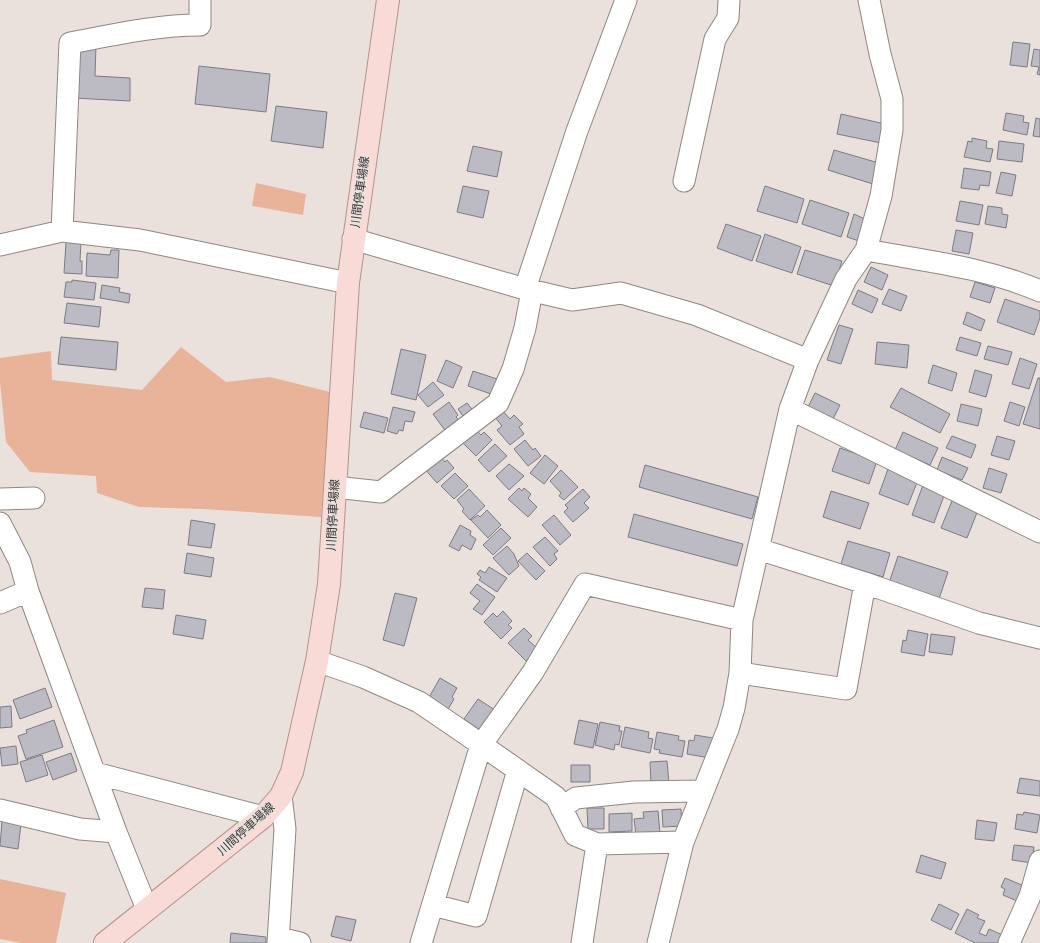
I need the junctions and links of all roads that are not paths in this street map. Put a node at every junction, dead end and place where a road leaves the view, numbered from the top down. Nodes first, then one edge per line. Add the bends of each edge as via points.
1 (200, 0) edge
2 (388, 0) edge
3 (626, 0) edge
4 (729, 0) edge
5 (869, 0) edge
6 (684, 181) dead end
7 (62, 231) junction
8 (353, 239) junction
9 (0, 245) edge
10 (866, 250) junction
11 (348, 284) junction
12 (528, 290) junction
13 (1040, 291) edge
14 (808, 360) junction
15 (790, 410) junction
16 (334, 487) junction
17 (34, 498) dead end
18 (0, 499) edge
19 (0, 523) edge
20 (1040, 532) edge
21 (758, 549) junction
22 (865, 583) junction
23 (28, 592) junction
24 (0, 603) edge
25 (742, 620) junction
26 (1040, 638) edge
27 (317, 661) junction
28 (740, 673) junction
29 (481, 745) junction
30 (518, 770) junction
31 (95, 774) junction
32 (702, 791) junction
33 (281, 796) junction
34 (561, 808) junction
35 (0, 810) edge
36 (263, 817) junction
37 (116, 832) junction
38 (682, 842) junction
39 (597, 844) junction
40 (1040, 861) edge
41 (433, 905) junction
42 (146, 909) junction
43 (278, 940) edge
44 (104, 943) edge
45 (300, 943) edge
46 (421, 943) edge
47 (582, 943) edge
48 (658, 943) edge
49 (1009, 943) edge

1 - 7 street via 200,25 176,25 70,43
2 - 8 main road, 川間停車場線
3 - 12 street via 577,131
4 - 6 street via 728,18 715,40
5 - 10 street via 892,99 892,130 881,196
7 - 9 street
7 - 11 street via 140,240
8 - 11 main road, 川間停車場線
8 - 12 street
10 - 13 street via 966,266
10 - 14 street via 846,279
11 - 16 main road, 川間停車場線
12 - 14 street via 572,300 621,293 697,315
12 - 16 street via 524,328 513,369 498,403 381,492
14 - 15 street
15 - 20 street
15 - 21 street
16 - 27 main road, 川間停車場線 via 329,584
17 - 18 street
19 - 23 street via 20,562
21 - 22 street
21 - 25 street
22 - 26 street via 979,623
22 - 28 street via 846,689
23 - 24 street
23 - 31 street
25 - 28 street
25 - 29 street via 585,584 533,672
27 - 29 street via 363,677 419,702
27 - 33 main road, 川間停車場線 via 292,772
28 - 32 street via 728,729
29 - 30 street
29 - 41 street
30 - 34 street via 556,797
30 - 41 street via 476,916
31 - 36 street
31 - 37 street
32 - 34 street via 634,792 576,798
32 - 38 street
33 - 36 main road, 川間停車場線
33 - 43 street via 285,829
34 - 39 street via 574,835
35 - 37 street via 80,830
36 - 42 main road, 川間停車場線
37 - 42 street
38 - 39 street
38 - 48 street
39 - 47 street
40 - 49 street via 1030,896
41 - 46 street
42 - 44 main road, 川間停車場線
43 - 45 street

